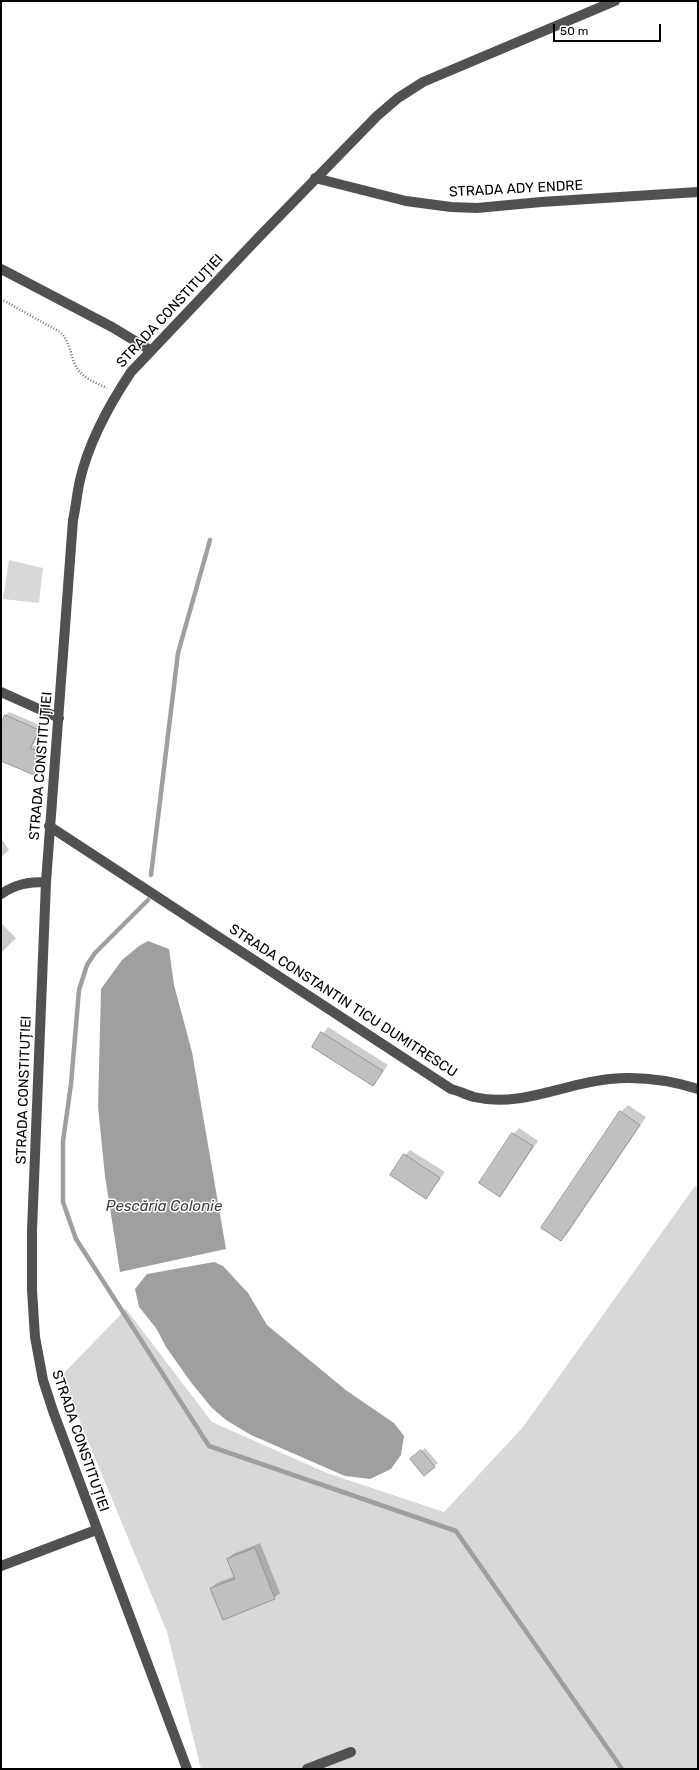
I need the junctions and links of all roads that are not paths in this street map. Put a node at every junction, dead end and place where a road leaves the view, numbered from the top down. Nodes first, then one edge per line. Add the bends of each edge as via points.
1 (614, 1) edge
2 (315, 178) junction
3 (698, 192) edge
4 (1, 269) edge
5 (150, 350) junction
6 (1, 692) edge
7 (59, 718) junction
8 (49, 826) junction
9 (46, 882) junction
10 (1, 894) edge
11 (698, 1089) edge
12 (96, 1530) junction
13 (1, 1566) edge
14 (350, 1752) dead end
15 (187, 1769) edge
16 (307, 1769) edge

1 - 2 street, STRADA CONSTITUȚIEI via 423,82 377,116
2 - 3 street, STRADA ADY ENDRE via 406,201 477,208
2 - 5 street, STRADA CONSTITUȚIEI
4 - 5 street via 94,317
5 - 7 street, STRADA CONSTITUȚIEI via 116,393 89,450 80,480 73,520
6 - 7 street
7 - 8 street, STRADA CONSTITUȚIEI
8 - 9 street, STRADA CONSTITUȚIEI
8 - 11 street, STRADA CONSTANTIN TICU DUMITRESCU via 451,1088 474,1097 490,1099 513,1099 610,1079 642,1078 672,1081
9 - 10 street via 26,882
9 - 12 street, STRADA CONSTITUȚIEI via 32,1230 35,1337 43,1380
12 - 13 street
12 - 15 street, STRADA CONSTITUȚIEI
14 - 16 street

